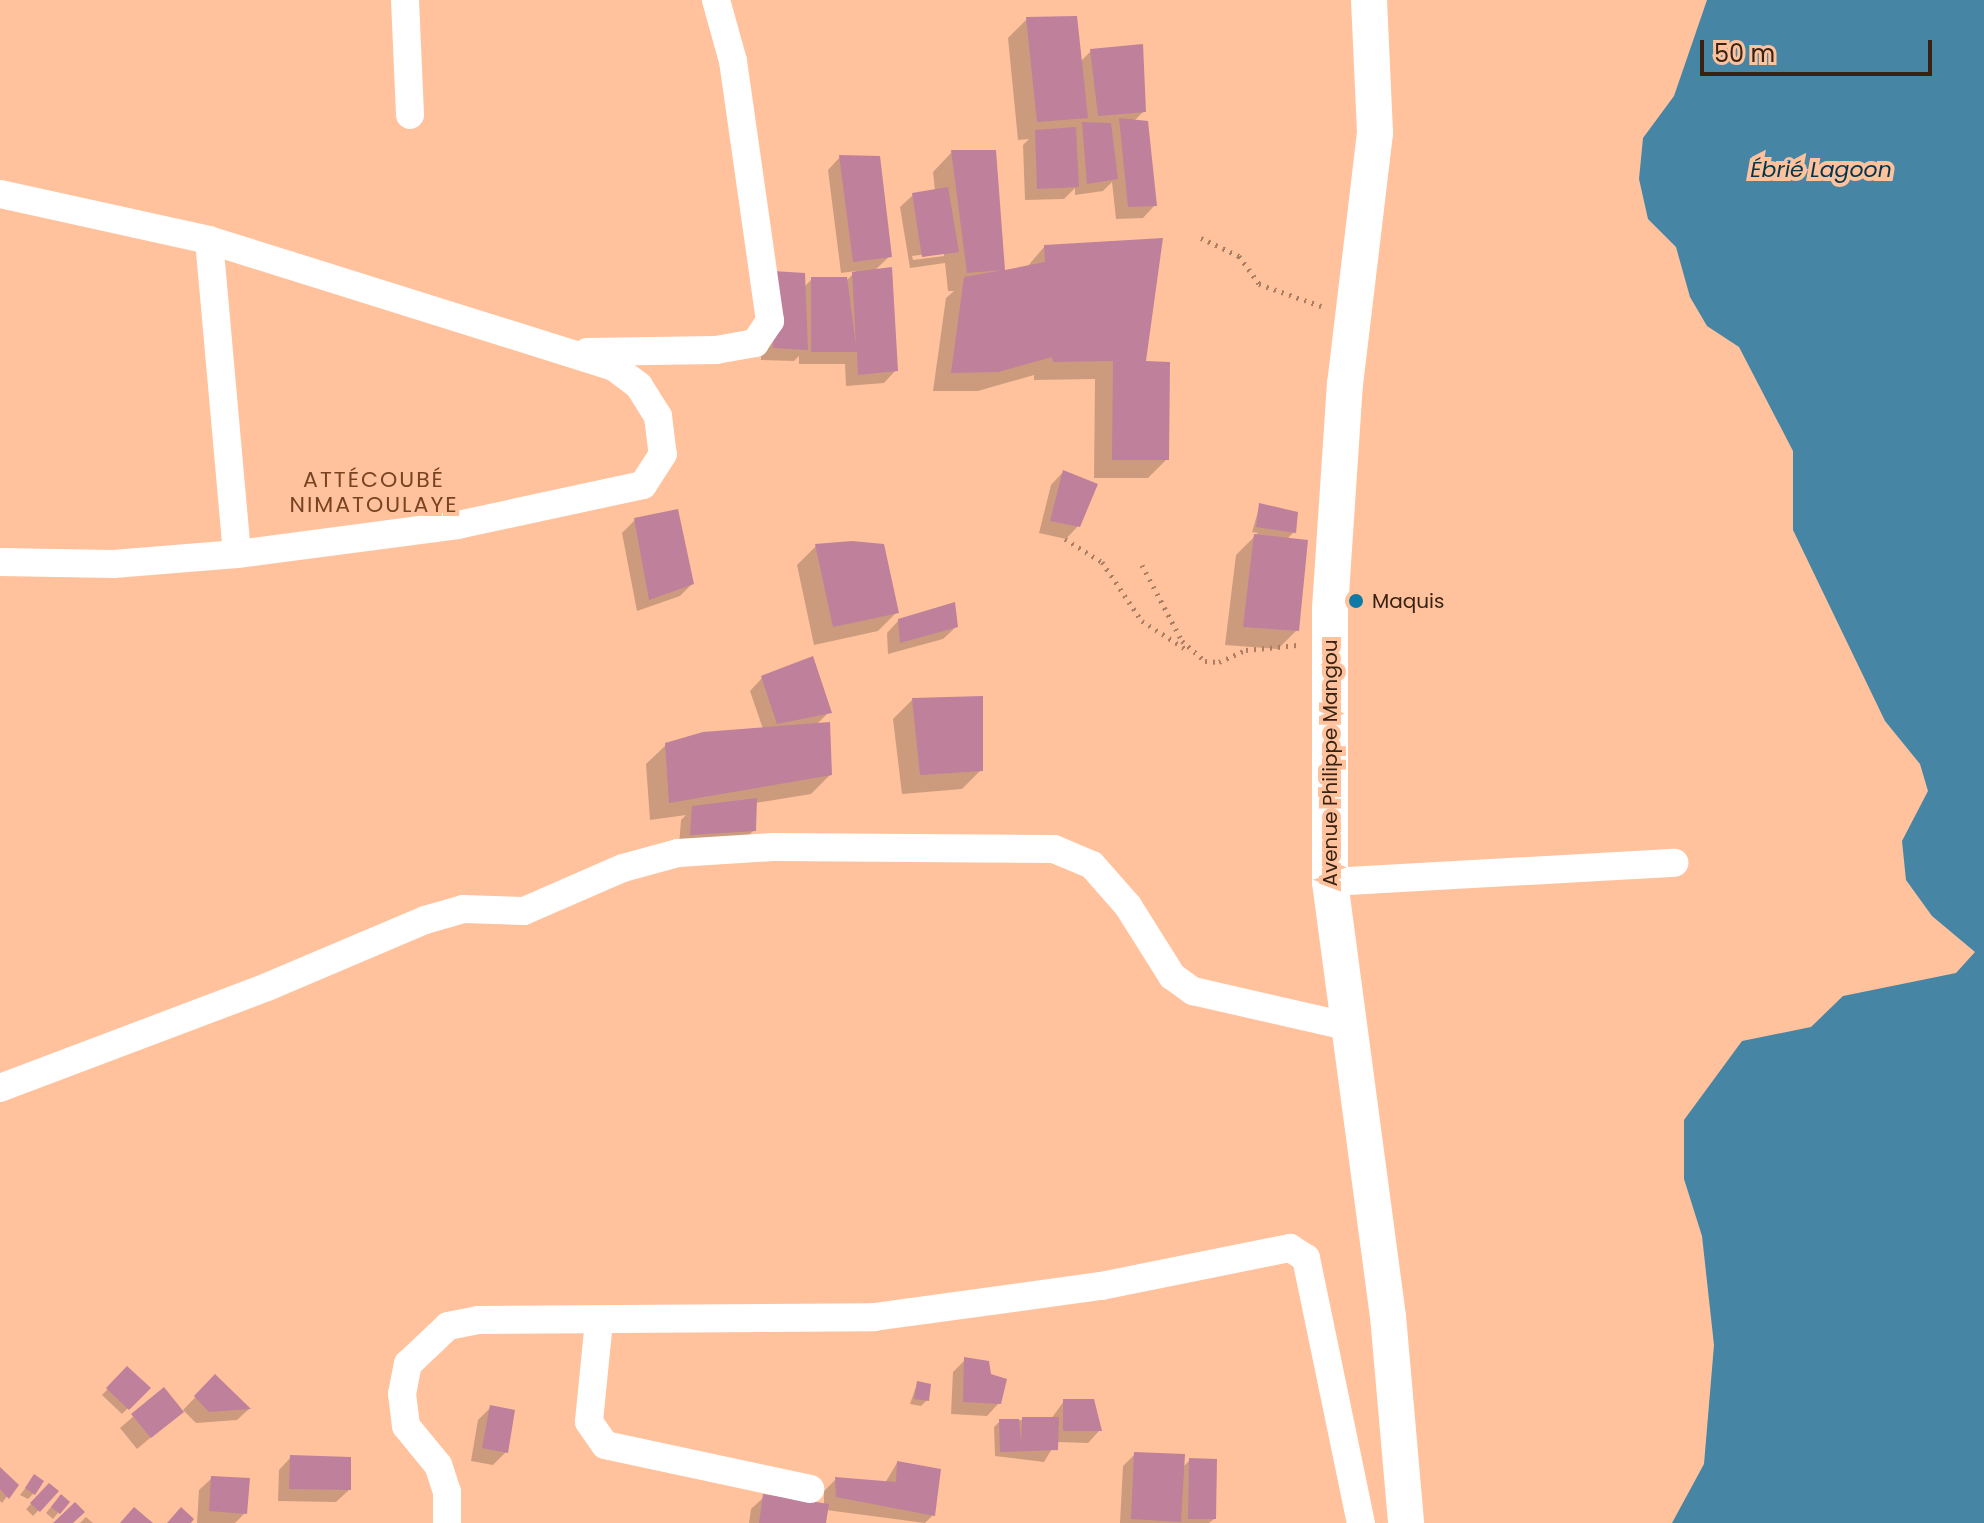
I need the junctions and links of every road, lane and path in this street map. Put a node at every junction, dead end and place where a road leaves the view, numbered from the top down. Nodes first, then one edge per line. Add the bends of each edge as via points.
1 (405, 0) edge
2 (716, 0) edge
3 (1369, 0) edge
4 (410, 115) dead end
5 (0, 194) edge
6 (1201, 238) dead end
7 (209, 240) junction
8 (1353, 314) junction
9 (566, 352) junction
10 (1065, 539) dead end
11 (237, 554) junction
12 (0, 562) edge
13 (1142, 565) dead end
14 (1329, 642) junction
15 (1205, 661) junction
16 (1674, 863) dead end
17 (1330, 882) junction
18 (1350, 1027) junction
19 (0, 1088) edge
20 (599, 1321) junction
21 (810, 1489) dead end
22 (447, 1523) edge
23 (1361, 1523) edge
24 (1406, 1523) edge

1 - 4 street
2 - 9 street via 733,61 770,321 755,343 716,350
3 - 8 street, Avenue Philippe Mangou via 1375,133
5 - 7 street
6 - 8 path via 1239,256 1259,284
7 - 9 street
7 - 11 street
8 - 14 street, Avenue Philippe Mangou
9 - 11 street via 614,367 639,386 658,416 663,454 643,485 458,525
10 - 15 path via 1102,562 1142,621
11 - 12 street via 113,564
13 - 15 path via 1182,641
14 - 15 path via 1246,650 1219,662
14 - 17 street, Avenue Philippe Mangou
16 - 17 street
17 - 18 street, Avenue Philippe Mangou
18 - 19 street via 1193,991 1172,976 1128,906 1092,865 1054,849 773,847 678,853 623,868 524,911 463,909 425,920 267,987
18 - 24 street, Avenue Philippe Mangou via 1388,1316
20 - 21 street via 589,1422 605,1445
20 - 22 street via 478,1320 448,1326 408,1364 402,1394 406,1426 438,1465 447,1492
20 - 23 street via 874,1317 1101,1286 1290,1248 1306,1258

